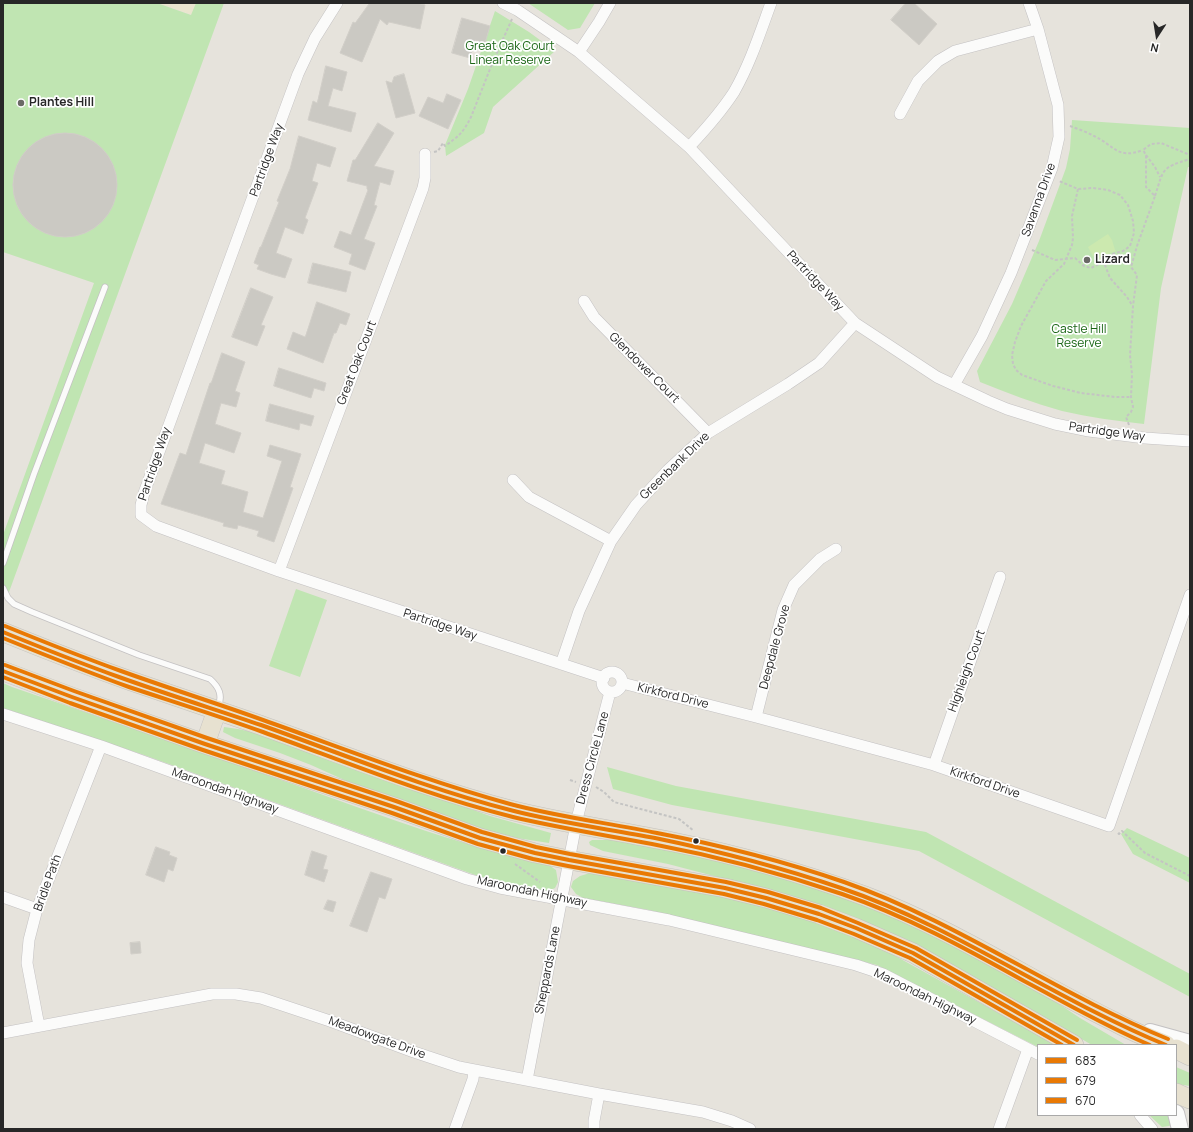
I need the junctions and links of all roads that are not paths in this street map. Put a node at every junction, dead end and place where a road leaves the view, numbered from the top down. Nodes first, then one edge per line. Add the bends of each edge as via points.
1 (337, 3) edge
2 (504, 3) edge
3 (610, 3) edge
4 (771, 3) edge
5 (1029, 3) edge
6 (1038, 29) junction
7 (579, 52) junction
8 (900, 114) dead end
9 (689, 147) junction
10 (425, 154) road end
11 (105, 287) dead end
12 (584, 301) dead end
13 (855, 323) junction
14 (954, 386) junction
15 (708, 433) junction
16 (1190, 441) edge
17 (513, 480) dead end
18 (611, 541) junction
19 (836, 549) dead end
20 (3, 563) edge
21 (279, 571) junction
22 (1000, 577) dead end
23 (3, 588) edge
24 (1190, 595) edge
25 (3, 632) edge
26 (561, 664) junction
27 (3, 671) edge
28 (604, 678) junction
29 (622, 683) junction
30 (610, 692) junction
31 (218, 710) junction
32 (3, 714) edge
33 (756, 717) junction
34 (205, 744) junction
35 (101, 746) junction
36 (934, 764) junction
37 (575, 825) junction
38 (569, 860) junction
39 (3, 897) edge
40 (561, 899) junction
41 (37, 910) junction
42 (1116, 1023) junction
43 (39, 1026) junction
44 (3, 1033) edge
45 (1190, 1042) edge
46 (1072, 1044) edge
47 (1164, 1044) edge
48 (1177, 1050) edge
49 (1033, 1051) edge
50 (1190, 1056) edge
51 (474, 1070) junction
52 (527, 1080) junction
53 (1177, 1093) edge
54 (599, 1094) junction
55 (1190, 1099) edge
56 (1141, 1116) edge
57 (1177, 1116) edge
58 (455, 1129) edge
59 (594, 1129) edge
60 (750, 1129) edge
61 (999, 1129) edge
62 (1152, 1129) edge
63 (1180, 1129) edge

1 - 21 street, Partridge Way via 315,38 298,74 141,505 141,515 156,526
2 - 7 street, Partridge Way
3 - 7 street
4 - 9 street via 751,58 734,92 711,124
5 - 6 street, Savanna Drive
6 - 8 street via 955,51 938,61 918,81
6 - 14 street, Savanna Drive via 1058,105 1059,137 1052,168 1003,291
7 - 9 street, Partridge Way
9 - 13 street, Partridge Way
10 - 21 street, Great Oak Court via 423,188
11 - 20 lane
12 - 15 street, Glendower Court via 594,318
13 - 14 street, Partridge Way
13 - 15 street, Greenbank Drive via 819,363
14 - 16 street, Partridge Way via 1007,409 1089,431
15 - 18 street, Greenbank Drive via 668,470 636,505
17 - 18 street via 529,497
18 - 26 street, Greenbank Drive via 579,611
19 - 33 street, Deepdale Grove via 820,560 794,585 783,610
21 - 26 street, Partridge Way
22 - 36 street, Highleigh Court
23 - 31 lane via 14,604 32,612 139,655 210,679 220,690
24 - 36 street, Kirkford Drive via 1109,826
25 - 31 highway via 129,681
26 - 28 street, Partridge Way
27 - 34 highway
28 - 29 street via 613,673 621,678
28 - 30 street via 604,687
29 - 30 street via 617,691
29 - 33 street, Kirkford Drive
30 - 37 street, Dress Circle Lane
31 - 34 highway
31 - 37 highway via 464,797
32 - 35 street, Maroondah Highway
33 - 36 street, Kirkford Drive
34 - 38 highway via 480,838
35 - 40 street, Maroondah Highway via 467,878 500,888
35 - 41 street, Bridle Path
37 - 38 street, Dress Circle Lane
37 - 42 highway via 735,856 866,897 904,912 961,940
38 - 40 street, Sheppards Lane
38 - 46 highway via 725,888 841,922 913,953
39 - 41 street
40 - 49 street, Maroondah Highway via 669,920 856,965 883,974
40 - 52 street, Sheppards Lane
41 - 43 street, Bridle Path via 27,963
42 - 45 main road
42 - 47 highway
43 - 44 street, Meadowgate Drive
43 - 51 street, Meadowgate Drive via 212,994 236,994 284,1005 443,1062
48 - 50 highway
49 - 61 street
51 - 52 street, Meadowgate Drive
51 - 58 street
52 - 54 street, Meadowgate Drive
53 - 55 highway
54 - 59 street
54 - 60 street, Meadowgate Drive via 703,1112
56 - 62 street
57 - 63 main road

